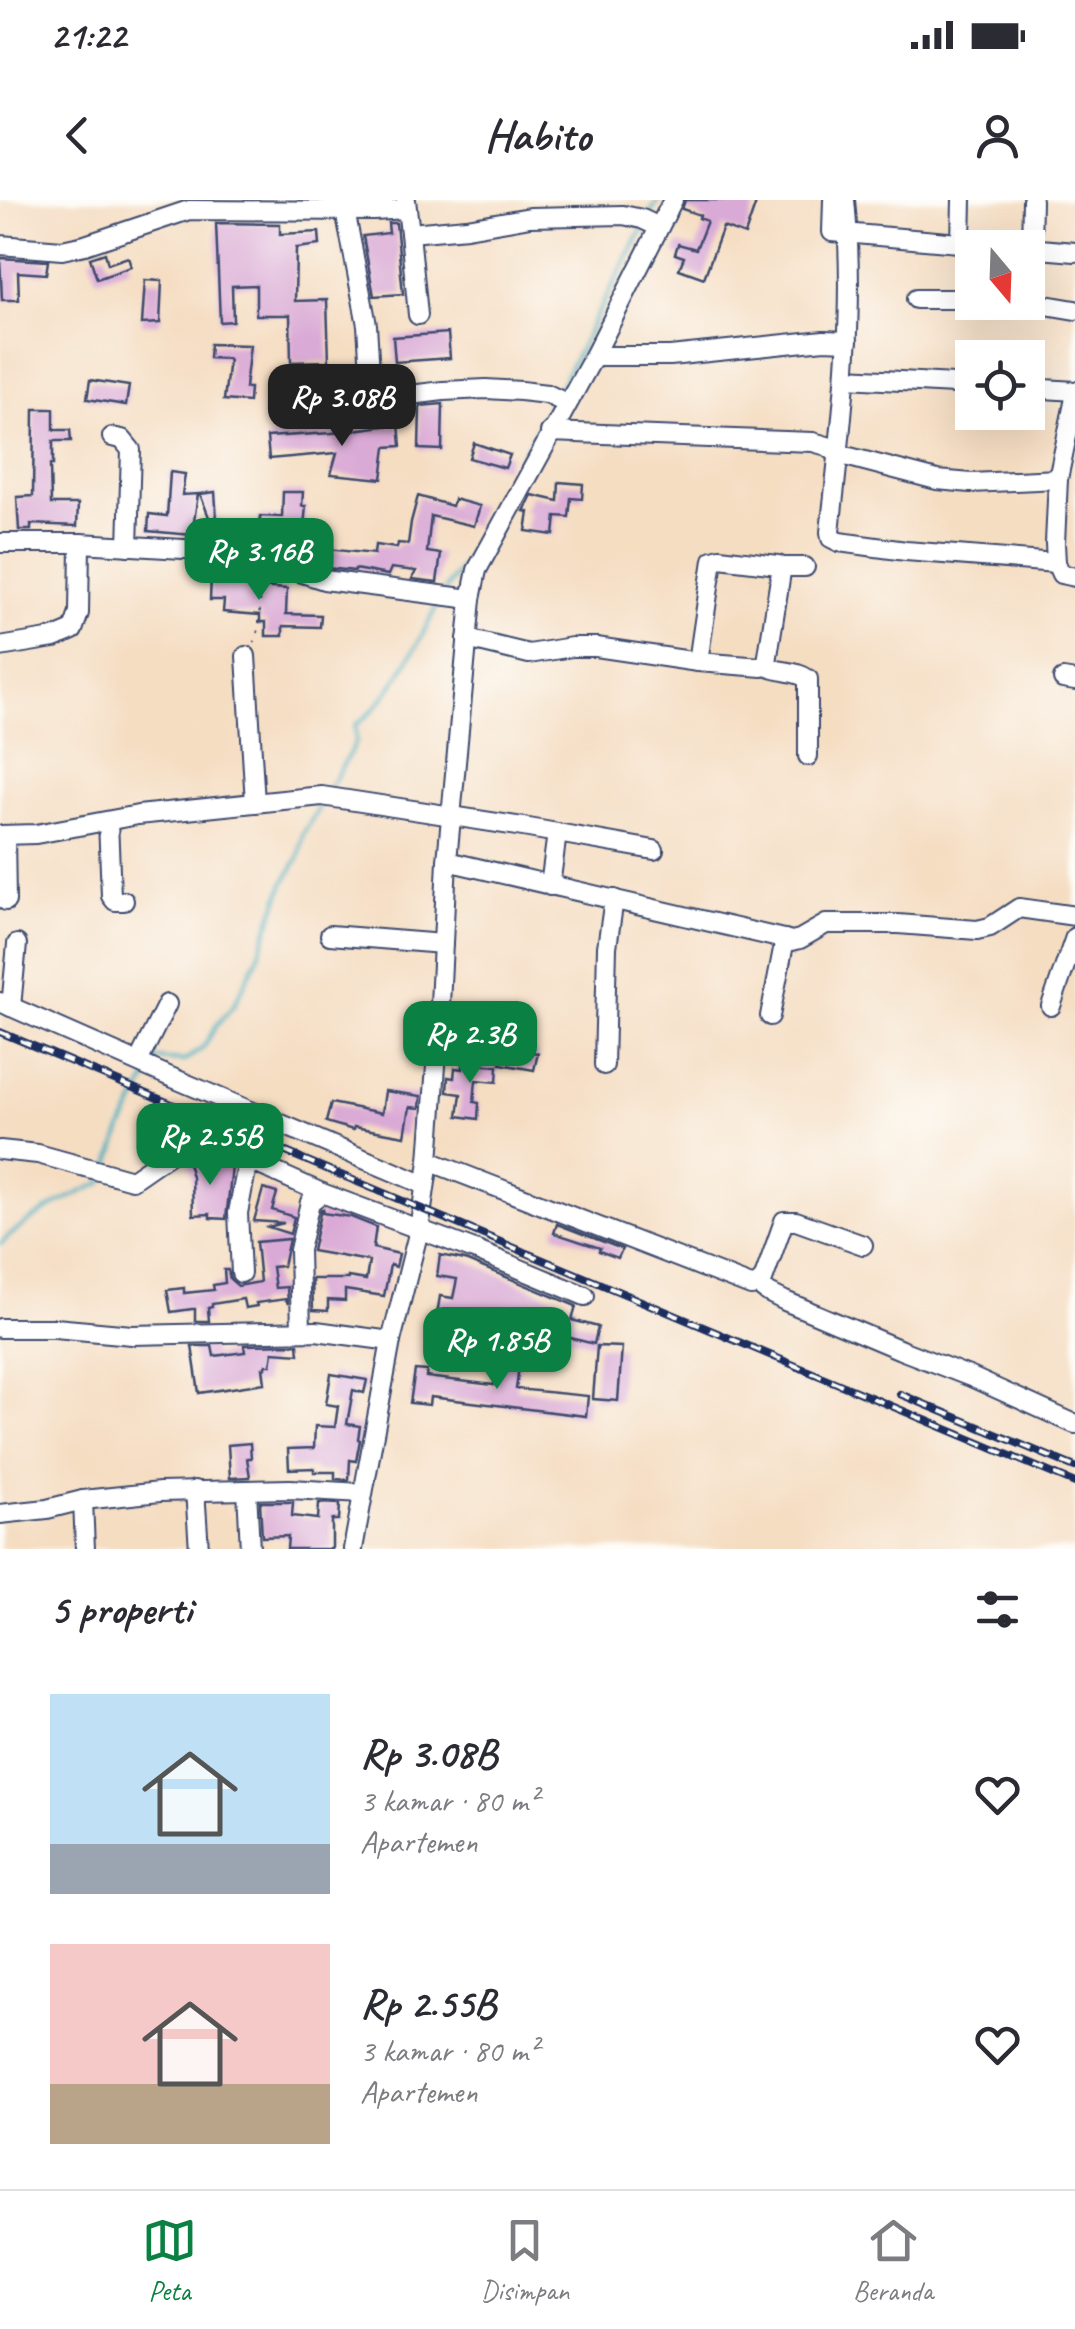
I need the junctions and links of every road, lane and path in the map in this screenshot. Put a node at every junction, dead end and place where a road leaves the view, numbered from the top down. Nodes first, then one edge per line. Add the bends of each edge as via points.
1 (674, 200) edge
2 (832, 200) edge
3 (845, 200) edge
4 (962, 200) edge
5 (1032, 200) edge
6 (406, 204) edge
7 (176, 206) edge
8 (585, 208) edge
9 (345, 210) junction
10 (659, 227) junction
11 (961, 230) edge
12 (1028, 230) edge
13 (849, 232) junction
14 (410, 233) junction
15 (955, 242) edge
16 (0, 245) edge
17 (1045, 250) edge
18 (1075, 252) edge
19 (916, 299) dead end
20 (955, 299) edge
21 (1045, 305) edge
22 (1075, 310) edge
23 (418, 314) dead end
24 (848, 341) junction
25 (594, 356) junction
26 (847, 378) junction
27 (955, 384) edge
28 (1045, 390) edge
29 (1075, 394) edge
30 (558, 399) junction
31 (550, 432) junction
32 (112, 437) dead end
33 (838, 454) junction
34 (1058, 480) junction
35 (0, 543) edge
36 (80, 543) junction
37 (128, 546) junction
38 (261, 560) junction
39 (1056, 563) junction
40 (780, 567) junction
41 (805, 567) dead end
42 (1075, 577) edge
43 (453, 597) junction
44 (468, 639) junction
45 (0, 647) edge
46 (246, 656) joint
47 (698, 662) junction
48 (764, 665) junction
49 (808, 756) dead end
50 (256, 803) junction
51 (451, 816) junction
52 (108, 821) junction
53 (557, 833) junction
54 (3, 835) edge
55 (654, 850) dead end
56 (447, 861) junction
57 (550, 886) junction
58 (614, 899) junction
59 (6, 901) dead end
60 (124, 901) dead end
61 (1075, 916) edge
62 (330, 934) dead end
63 (1075, 938) edge
64 (785, 939) junction
65 (17, 944) dead end
66 (442, 944) junction
67 (6, 1004) edge
68 (166, 1004) dead end
69 (1051, 1006) dead end
70 (770, 1016) dead end
71 (140, 1064) junction
72 (604, 1065) dead end
73 (0, 1150) edge
74 (248, 1160) junction
75 (428, 1161) junction
76 (425, 1184) junction
77 (322, 1193) junction
78 (420, 1230) junction
79 (863, 1245) dead end
80 (240, 1273) dead end
81 (758, 1284) junction
82 (585, 1296) dead end
83 (0, 1328) edge
84 (301, 1331) junction
85 (391, 1341) junction
86 (1075, 1424) edge
87 (194, 1490) junction
88 (246, 1490) junction
89 (362, 1492) junction
90 (83, 1500) junction
91 (0, 1514) edge
92 (85, 1549) edge
93 (199, 1549) edge
94 (250, 1549) edge
95 (353, 1549) edge

1 - 10 street
2 - 13 street via 832,232
3 - 13 street
4 - 11 street
5 - 12 street
6 - 9 street
6 - 14 street
7 - 9 street
7 - 16 street via 85,246
8 - 10 street
8 - 14 street
9 - 30 street via 373,393 385,398 486,388
10 - 25 street
13 - 15 street
13 - 24 street
14 - 23 street
17 - 18 street
19 - 20 street
21 - 22 street
24 - 25 street
24 - 26 street
25 - 30 street
26 - 27 street
26 - 33 street
28 - 29 street
29 - 34 street
30 - 31 street
31 - 33 street via 814,442
31 - 43 street via 477,570
32 - 37 street via 131,450
33 - 34 street via 938,480
33 - 39 street via 830,532 839,542
34 - 39 street
35 - 36 street
36 - 37 street
36 - 45 street via 73,630
37 - 38 street
38 - 43 street via 324,580
38 - 46 path via 259,628
39 - 42 street via 1060,574
40 - 41 street
40 - 47 street via 713,560
40 - 48 street
43 - 44 street
44 - 47 street via 530,654 596,647
44 - 51 street
46 - 50 street
47 - 48 street
48 - 49 street via 808,678
50 - 51 street via 322,796
50 - 52 street
51 - 53 street
51 - 56 street
52 - 54 street
52 - 60 street via 111,896
53 - 55 street
53 - 57 street
54 - 59 street
56 - 57 street
56 - 66 street
57 - 58 street
58 - 64 street
58 - 72 street
61 - 64 street via 1019,908 978,930 826,924 800,939
62 - 66 street
63 - 69 street
64 - 70 street
65 - 67 street
66 - 75 street
67 - 71 street
68 - 71 street
71 - 76 street
73 - 74 street via 125,1180 190,1143
74 - 77 street
74 - 80 street via 238,1212
75 - 76 street
75 - 81 street
76 - 78 street
77 - 78 street
77 - 84 street via 310,1202 299,1250
78 - 82 street
78 - 85 street
79 - 81 street via 784,1221
81 - 86 street
83 - 84 street via 132,1335
84 - 85 street
85 - 89 street
87 - 88 street
87 - 90 street
87 - 93 street
88 - 89 street
88 - 94 street
89 - 95 street
90 - 91 street
90 - 92 street

